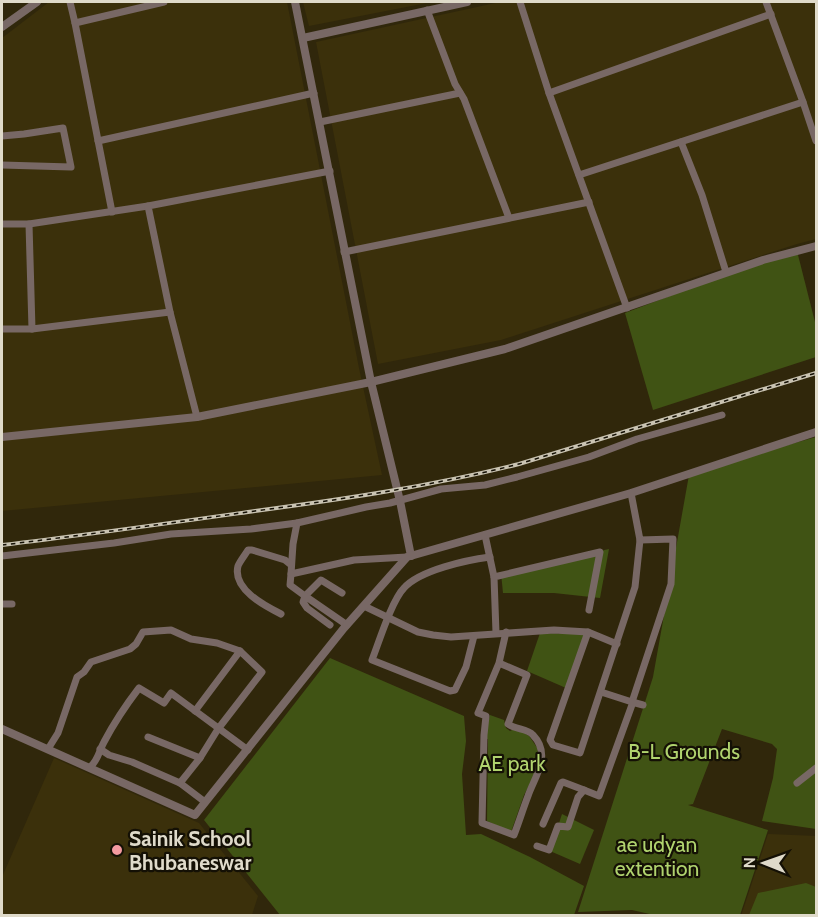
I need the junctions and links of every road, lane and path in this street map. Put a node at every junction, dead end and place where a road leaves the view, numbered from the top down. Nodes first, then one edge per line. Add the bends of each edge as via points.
1 (37, 2) edge
2 (70, 2) edge
3 (164, 2) edge
4 (295, 2) edge
5 (467, 2) edge
6 (520, 2) edge
7 (766, 2) edge
8 (427, 10) junction
9 (771, 14) junction
10 (75, 23) junction
11 (2, 27) edge
12 (303, 38) junction
13 (314, 93) junction
14 (460, 93) junction
15 (549, 93) junction
16 (803, 102) junction
17 (320, 122) junction
18 (2, 135) edge
19 (98, 141) junction
20 (816, 141) edge
21 (681, 142) junction
22 (2, 165) edge
23 (330, 171) junction
24 (579, 175) junction
25 (589, 202) junction
26 (148, 206) junction
27 (112, 212) junction
28 (509, 218) junction
29 (2, 224) edge
30 (29, 224) junction
31 (816, 246) edge
32 (345, 252) junction
33 (726, 272) junction
34 (627, 308) junction
35 (170, 312) junction
36 (2, 329) edge
37 (32, 329) junction
38 (371, 382) junction
39 (722, 415) dead end
40 (197, 417) junction
41 (816, 432) edge
42 (2, 437) edge
43 (631, 493) junction
44 (400, 501) junction
45 (297, 523) junction
46 (485, 535) junction
47 (640, 540) junction
48 (2, 556) edge
49 (409, 556) junction
50 (490, 557) junction
51 (290, 564) junction
52 (317, 569) junction
53 (291, 574) junction
54 (494, 577) junction
55 (321, 580) junction
56 (342, 593) dead end
57 (305, 596) junction
58 (2, 604) edge
59 (12, 604) dead end
60 (364, 606) junction
61 (590, 610) dead end
62 (281, 614) dead end
63 (389, 618) junction
64 (330, 625) dead end
65 (347, 625) junction
66 (506, 632) junction
67 (588, 632) junction
68 (496, 633) junction
69 (474, 636) junction
70 (617, 644) junction
71 (240, 651) junction
72 (499, 663) junction
73 (601, 692) junction
74 (633, 702) junction
75 (642, 705) dead end
76 (195, 711) junction
77 (2, 729) edge
78 (218, 729) junction
79 (148, 737) dead end
80 (48, 749) junction
81 (100, 749) junction
82 (248, 750) junction
83 (200, 758) junction
84 (90, 767) junction
85 (816, 768) edge
86 (180, 783) junction
87 (797, 783) dead end
88 (584, 790) junction
89 (205, 802) junction
90 (543, 824) dead end
91 (537, 846) dead end

1 - 11 street
2 - 10 street
3 - 10 street
4 - 12 street
5 - 8 street
6 - 15 street
7 - 9 street
8 - 12 street
8 - 14 street
9 - 15 street
9 - 16 street
10 - 19 street
12 - 13 street
13 - 17 street
13 - 19 street
14 - 17 street
14 - 28 street
15 - 24 street
16 - 20 street
16 - 21 street
17 - 23 street
18 - 22 street via 63,128 71,167
19 - 27 street
21 - 24 street
21 - 33 street
23 - 26 street
23 - 32 street
24 - 25 street
25 - 28 street
25 - 34 street
26 - 27 street
26 - 35 street
27 - 30 street
28 - 32 street
29 - 30 street
30 - 37 street
31 - 33 street
32 - 38 street
33 - 34 street
34 - 38 street via 505,349
35 - 37 street
35 - 40 street
36 - 37 street
38 - 40 street
38 - 44 street
39 - 44 street via 517,477 441,489
40 - 42 street
41 - 43 street
43 - 46 street
43 - 47 street
44 - 45 street
44 - 49 street
45 - 48 street via 171,534
45 - 51 street
46 - 49 street
46 - 50 street
47 - 70 street via 635,587
47 - 74 street via 673,539 673,560 671,584
49 - 52 street via 354,560
49 - 60 street
50 - 54 street
50 - 63 street via 420,577 405,586
51 - 53 street
51 - 62 street via 252,550 238,564 237,576 256,601
52 - 53 street
52 - 55 street
53 - 57 street via 290,585
54 - 61 street via 600,552
54 - 68 street
55 - 56 street
55 - 57 street
57 - 64 street via 307,608
57 - 65 street
58 - 59 street
60 - 63 street
60 - 65 street
63 - 69 street via 418,632
63 - 69 street via 372,660 450,691 455,690 466,667
65 - 82 street
66 - 67 street
66 - 68 street
66 - 72 street
67 - 70 street
67 - 73 street via 550,740 553,745 580,753
68 - 69 street
70 - 73 street
71 - 76 street
71 - 78 street via 262,672
71 - 80 street via 190,639 171,630 143,632 130,649 91,662 77,677
72 - 72 street via 478,714 486,716 482,823 514,835 540,771 541,748 529,731 508,724 527,675
73 - 74 street
74 - 75 street
74 - 88 street via 599,796
76 - 78 street
76 - 81 street via 171,693 164,704 139,688
77 - 80 street
78 - 82 street
78 - 83 street
79 - 83 street
80 - 84 street
81 - 84 street
81 - 86 street
82 - 89 street
83 - 86 street
84 - 89 street via 195,815
85 - 87 street
86 - 89 street
88 - 90 street via 561,783
88 - 91 street via 568,827 558,826 549,850

